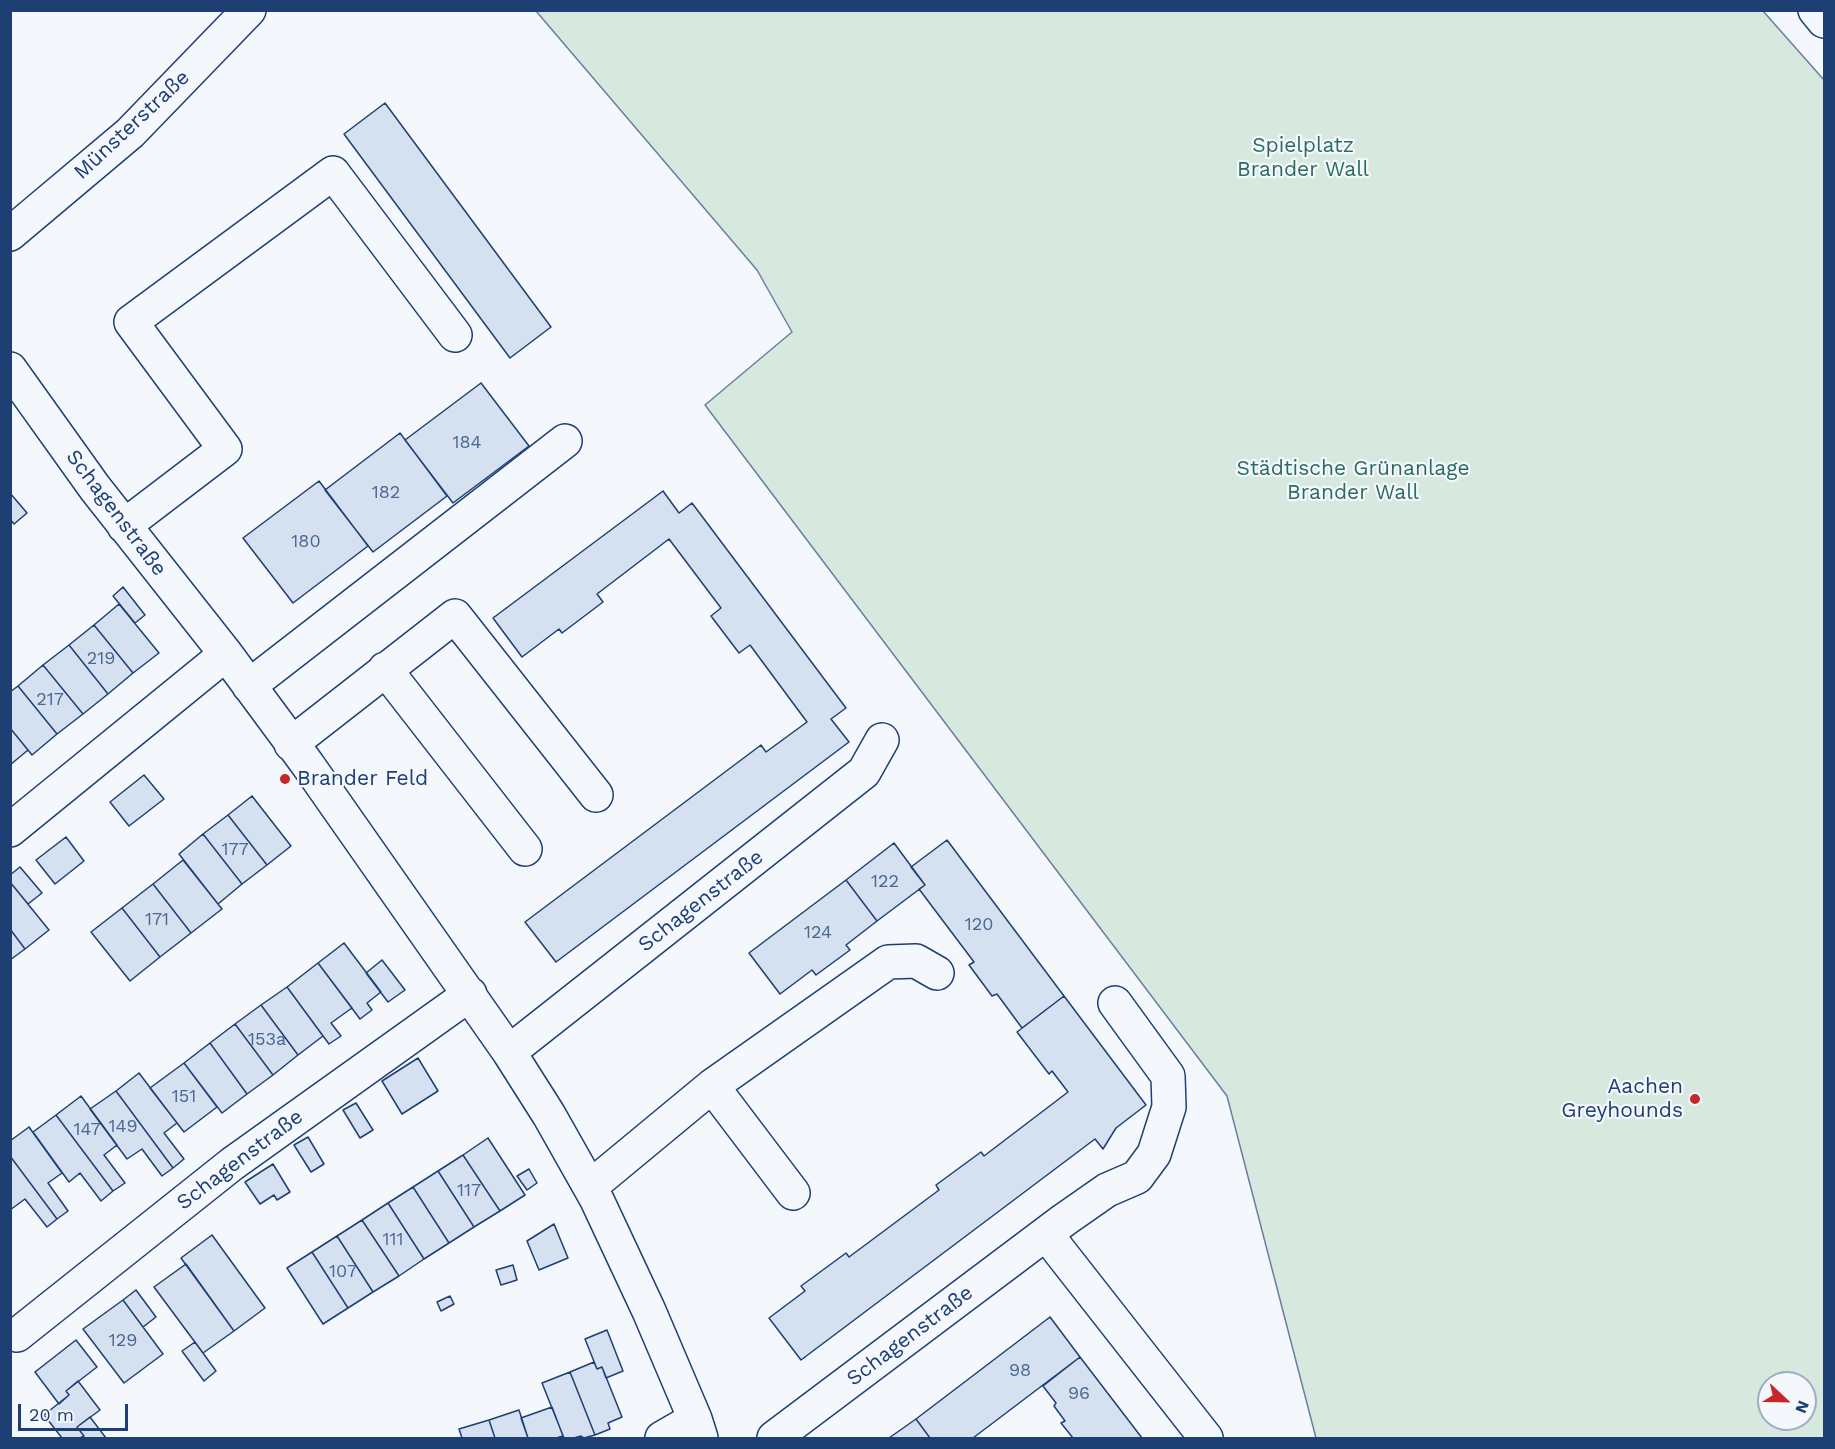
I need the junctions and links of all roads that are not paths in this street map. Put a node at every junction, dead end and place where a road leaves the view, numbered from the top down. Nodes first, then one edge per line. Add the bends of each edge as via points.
1 (249, 10) edge
2 (1815, 10) edge
3 (1824, 21) edge
4 (10, 234) edge
5 (455, 335) dead end
6 (10, 369) edge
7 (564, 441) dead end
8 (124, 526) junction
9 (226, 654) junction
10 (385, 669) junction
11 (249, 686) junction
12 (882, 740) dead end
13 (291, 744) junction
14 (596, 795) dead end
15 (10, 830) edge
16 (525, 849) dead end
17 (937, 973) dead end
18 (470, 994) junction
19 (1115, 1003) dead end
20 (509, 1052) junction
21 (712, 1086) junction
22 (590, 1186) junction
23 (793, 1193) dead end
24 (1046, 1234) junction
25 (17, 1335) dead end
26 (698, 1429) edge
27 (662, 1438) edge
28 (774, 1438) edge
29 (1206, 1438) edge

1 - 4 main road, Münsterstraße via 130,133
2 - 3 main road
5 - 8 main road via 333,174 131,322 225,449
6 - 8 main road, Schagenstraße
7 - 11 main road
8 - 9 main road, Schagenstraße
9 - 11 main road, Schagenstraße
9 - 15 main road
10 - 13 main road
10 - 14 main road via 455,616
10 - 16 main road
11 - 13 main road, Schagenstraße
12 - 20 main road, Schagenstraße via 864,772
13 - 18 main road, Schagenstraße
17 - 21 main road via 916,961 888,962
18 - 20 main road, Schagenstraße
18 - 25 main road, Schagenstraße via 232,1164
19 - 24 main road, Schagenstraße via 1168,1076 1169,1107 1154,1154 1137,1177 1107,1190
20 - 22 main road, Schagenstraße
21 - 22 main road
21 - 23 main road
22 - 26 main road, Schagenstraße via 649,1311
24 - 28 main road, Schagenstraße
24 - 29 main road
26 - 27 main road, Schagenstraße

